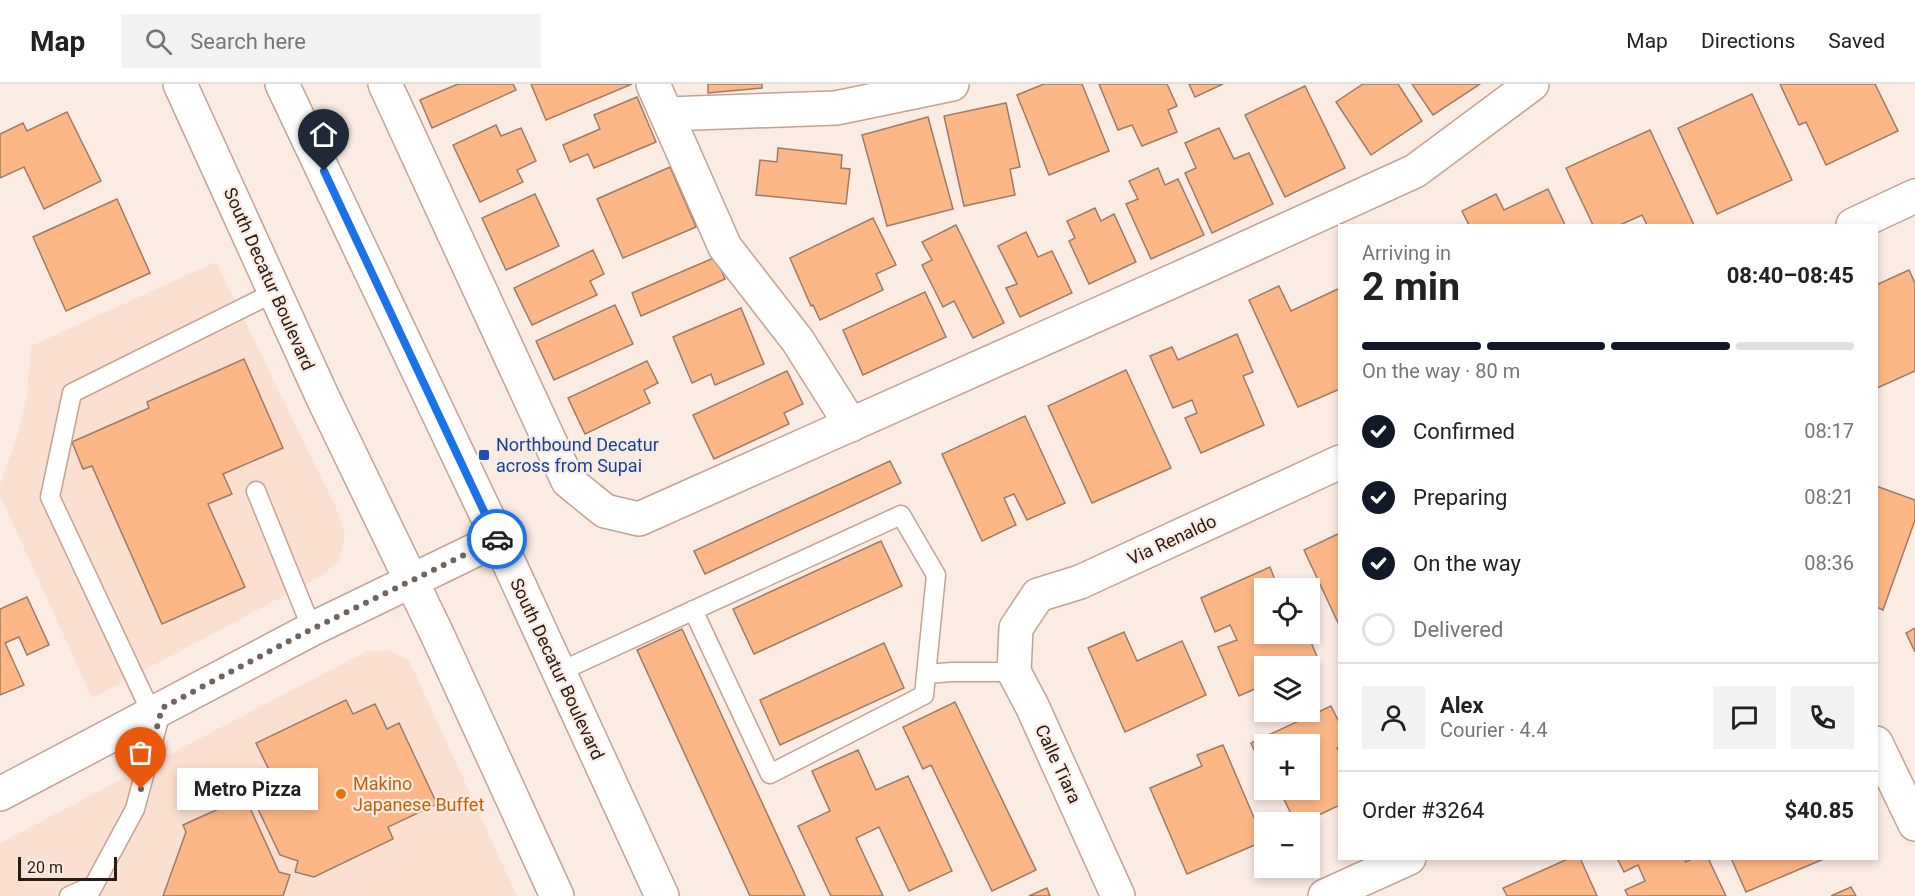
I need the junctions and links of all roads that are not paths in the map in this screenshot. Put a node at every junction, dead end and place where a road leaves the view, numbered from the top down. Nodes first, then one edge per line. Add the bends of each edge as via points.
1 (180, 84) edge
2 (282, 84) edge
3 (385, 84) edge
4 (654, 84) edge
5 (952, 84) edge
6 (1532, 84) edge
7 (667, 114) junction
8 (1915, 196) edge
9 (1855, 224) edge
10 (275, 292) junction
11 (851, 424) junction
12 (1338, 463) edge
13 (256, 491) dead end
14 (498, 539) junction
15 (410, 581) junction
16 (693, 610) junction
17 (312, 629) junction
18 (559, 672) junction
19 (1014, 672) junction
20 (927, 674) junction
21 (157, 711) junction
22 (1878, 747) edge
23 (0, 794) edge
24 (1915, 824) edge
25 (1405, 860) edge
26 (91, 891) edge
27 (69, 896) edge
28 (557, 896) edge
29 (662, 896) edge
30 (1118, 896) edge
31 (1325, 896) edge

1 - 10 street, South Decatur Boulevard
2 - 14 street, South Decatur Boulevard
3 - 11 street via 568,481 604,511 639,519
4 - 7 street
5 - 7 street via 836,108
6 - 11 street via 1415,171
7 - 11 street via 725,247 798,341
8 - 9 street
10 - 15 street, South Decatur Boulevard
10 - 21 lane via 72,393 51,497
12 - 19 street, Via Renaldo via 1080,582 1038,595 1016,628
13 - 17 lane
14 - 15 street
14 - 18 street, South Decatur Boulevard
15 - 17 street
15 - 28 street, South Decatur Boulevard
16 - 18 lane
16 - 20 lane via 770,774 924,695
16 - 20 lane via 901,515 936,575
17 - 21 street
18 - 29 street, South Decatur Boulevard
19 - 20 lane
19 - 30 street, Calle Tiara
21 - 23 street
21 - 26 lane via 135,809
22 - 24 street
25 - 31 street
26 - 27 lane

